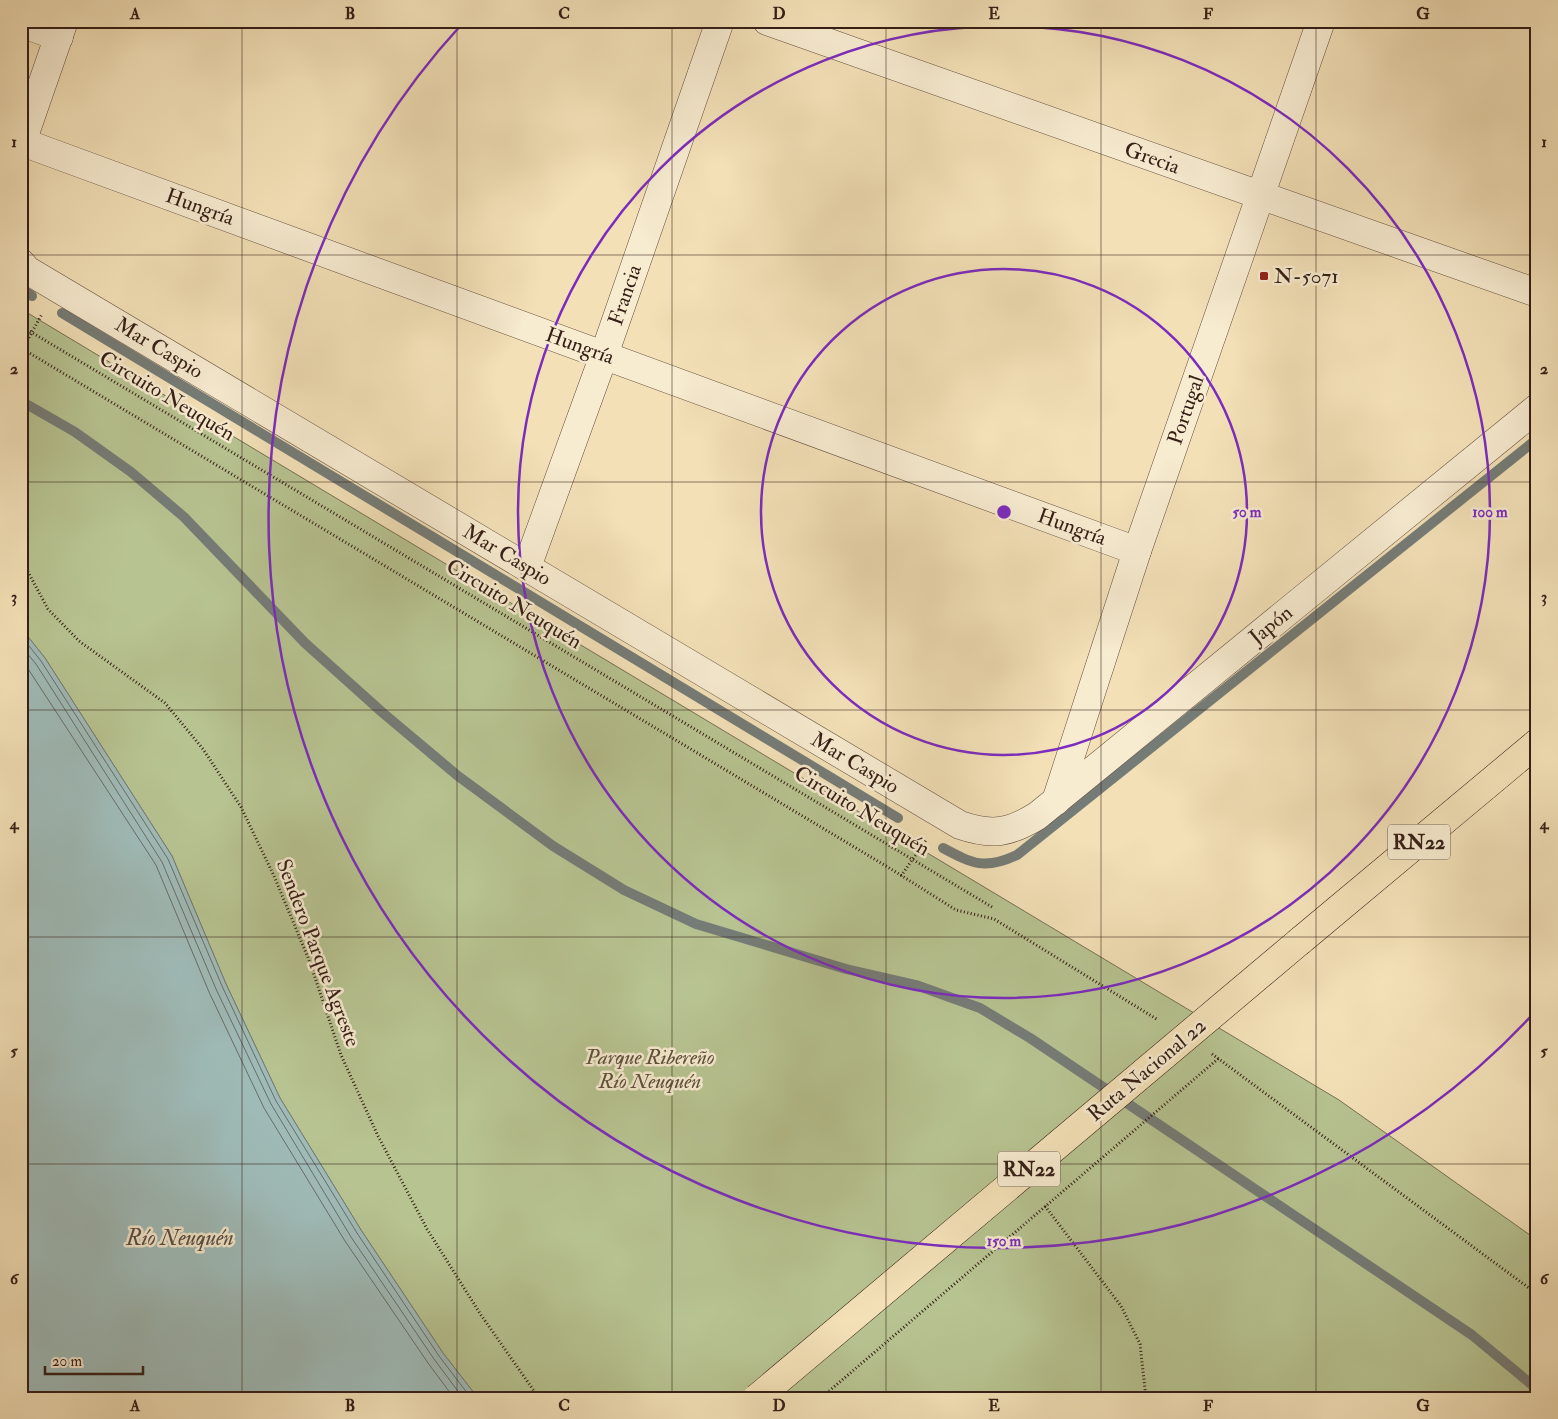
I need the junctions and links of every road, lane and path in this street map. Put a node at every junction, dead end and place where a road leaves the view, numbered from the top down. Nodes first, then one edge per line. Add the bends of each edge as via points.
1 (720, 21) edge
2 (767, 21) edge
3 (1321, 21) edge
4 (21, 23) edge
5 (61, 29) edge
6 (22, 143) edge
7 (1260, 196) junction
8 (21, 263) edge
9 (58, 288) junction
10 (1537, 293) edge
11 (21, 326) edge
12 (32, 332) junction
13 (22, 349) edge
14 (604, 355) junction
15 (1537, 408) edge
16 (1137, 551) junction
17 (21, 559) edge
18 (527, 567) junction
19 (1537, 743) edge
20 (1056, 800) junction
21 (943, 815) junction
22 (999, 832) joint
23 (913, 859) junction
24 (901, 876) junction
25 (992, 907) dead end
26 (1160, 1022) dead end
27 (1210, 1053) dead end
28 (1218, 1058) junction
29 (1045, 1206) junction
30 (1537, 1294) edge
31 (539, 1398) edge
32 (757, 1398) edge
33 (821, 1398) edge
34 (1146, 1398) edge

1 - 14 street, Francia
2 - 7 street, Grecia
3 - 7 street, Portugal
4 - 5 street
5 - 6 street
6 - 14 street, Hungría
7 - 10 street, Grecia
7 - 16 street, Portugal
8 - 9 street, Mar Caspio
9 - 12 path
9 - 18 street, Mar Caspio
11 - 12 path, Circuito Neuquén
12 - 13 path
12 - 23 path, Circuito Neuquén
13 - 24 path
14 - 16 street, Hungría
14 - 18 street, Francia
15 - 20 street, Japón
16 - 20 street, Portugal
17 - 31 path, Sendero Parque Agreste via 48,609 79,641 165,703 203,749 241,807 309,960 341,1055 378,1136 427,1229
18 - 21 street, Mar Caspio
19 - 32 highway, Ruta Nacional 22 / RN22, bridge
20 - 22 street, Japón via 1019,827
21 - 22 street, Mar Caspio via 979,832
21 - 23 path
23 - 24 path
23 - 25 path, Circuito Neuquén
24 - 26 path via 956,910 994,919
27 - 28 path
28 - 29 path
28 - 30 path
29 - 33 path
29 - 34 path via 1121,1306 1140,1344

